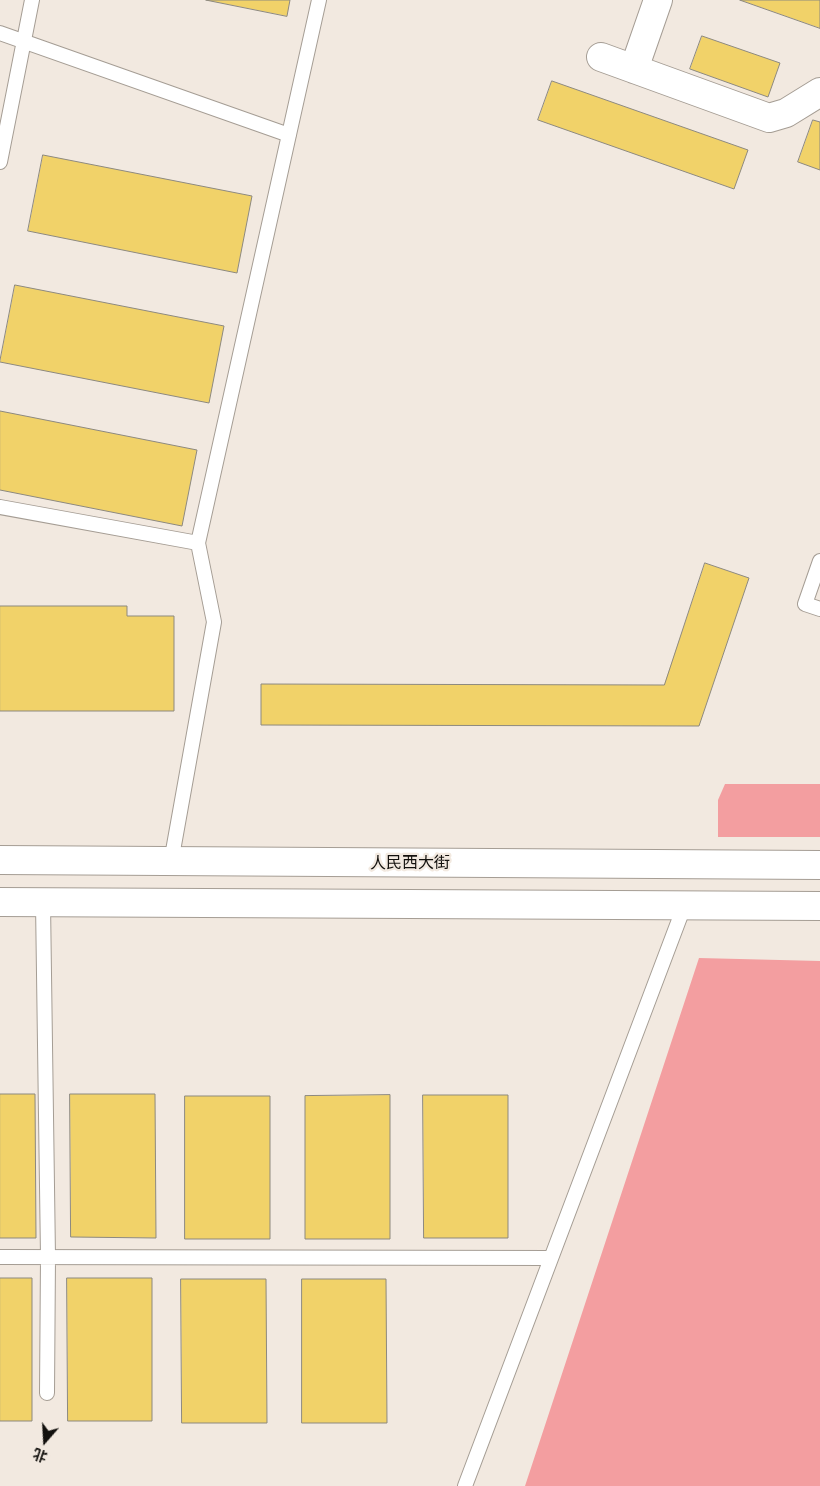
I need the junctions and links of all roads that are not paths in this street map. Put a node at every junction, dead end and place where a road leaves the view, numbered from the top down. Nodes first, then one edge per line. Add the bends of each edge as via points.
1 (32, 0) edge
2 (319, 0) edge
3 (658, 0) edge
4 (0, 33) edge
5 (24, 41) junction
6 (601, 57) dead end
7 (634, 69) junction
8 (820, 92) edge
9 (289, 135) junction
10 (0, 162) edge
11 (0, 507) edge
12 (198, 542) junction
13 (820, 561) edge
14 (820, 610) edge
15 (0, 860) edge
16 (171, 862) junction
17 (820, 865) edge
18 (0, 902) edge
19 (43, 903) junction
20 (685, 904) junction
21 (820, 906) edge
22 (0, 1257) edge
23 (48, 1257) junction
24 (551, 1258) junction
25 (47, 1393) dead end
26 (465, 1486) edge

1 - 5 lane
2 - 9 lane
3 - 7 main road
4 - 5 lane
5 - 9 lane
5 - 10 lane
6 - 7 main road
7 - 8 main road via 770,118 786,113
9 - 12 lane
11 - 12 lane
12 - 16 lane via 214,622
13 - 14 lane via 805,604
15 - 16 main road, 人民西大街
16 - 17 main road, 人民西大街
18 - 19 main road
19 - 20 main road
19 - 23 lane
20 - 21 main road
20 - 24 lane
22 - 23 lane
23 - 24 lane
23 - 25 lane
24 - 26 lane

